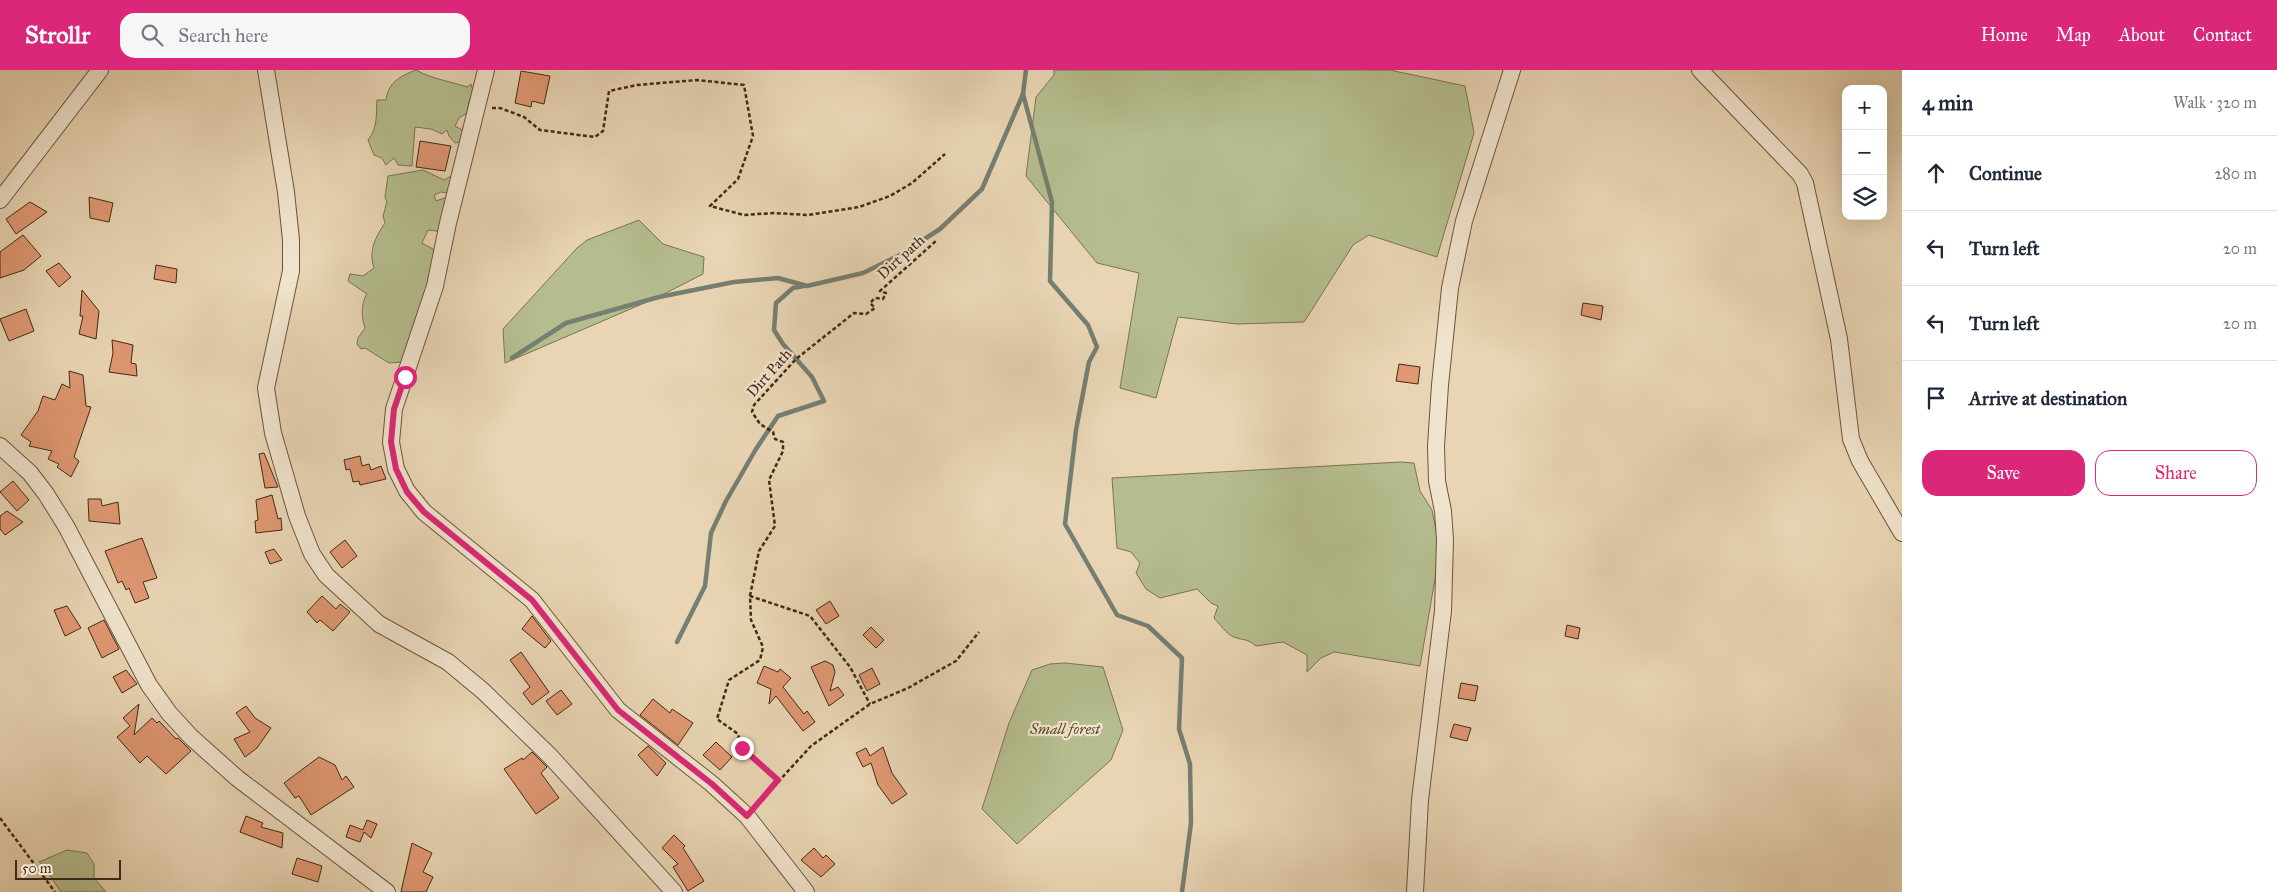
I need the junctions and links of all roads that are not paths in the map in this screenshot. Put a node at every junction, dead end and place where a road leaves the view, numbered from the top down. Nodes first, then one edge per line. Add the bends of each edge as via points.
1 (100, 70) edge
2 (266, 70) edge
3 (486, 70) edge
4 (1512, 70) edge
5 (1700, 70) edge
6 (0, 200) edge
7 (0, 446) edge
8 (1902, 533) edge
9 (387, 892) edge
10 (674, 892) edge
11 (806, 892) edge
12 (1415, 892) edge

1 - 6 street
2 - 10 street via 286,192 291,271 266,388 273,433 297,516 312,554 326,575 379,624 448,662 482,691 550,756
3 - 11 street via 435,286 394,409 391,442 396,469 407,492 424,512 532,600 618,710 712,784 747,816
4 - 12 street via 1464,221 1450,288 1436,446 1445,540 1443,611 1420,800
5 - 8 street via 1805,183 1838,331 1851,439 1860,461
7 - 9 street via 30,473 46,494 149,685 169,713 237,778

